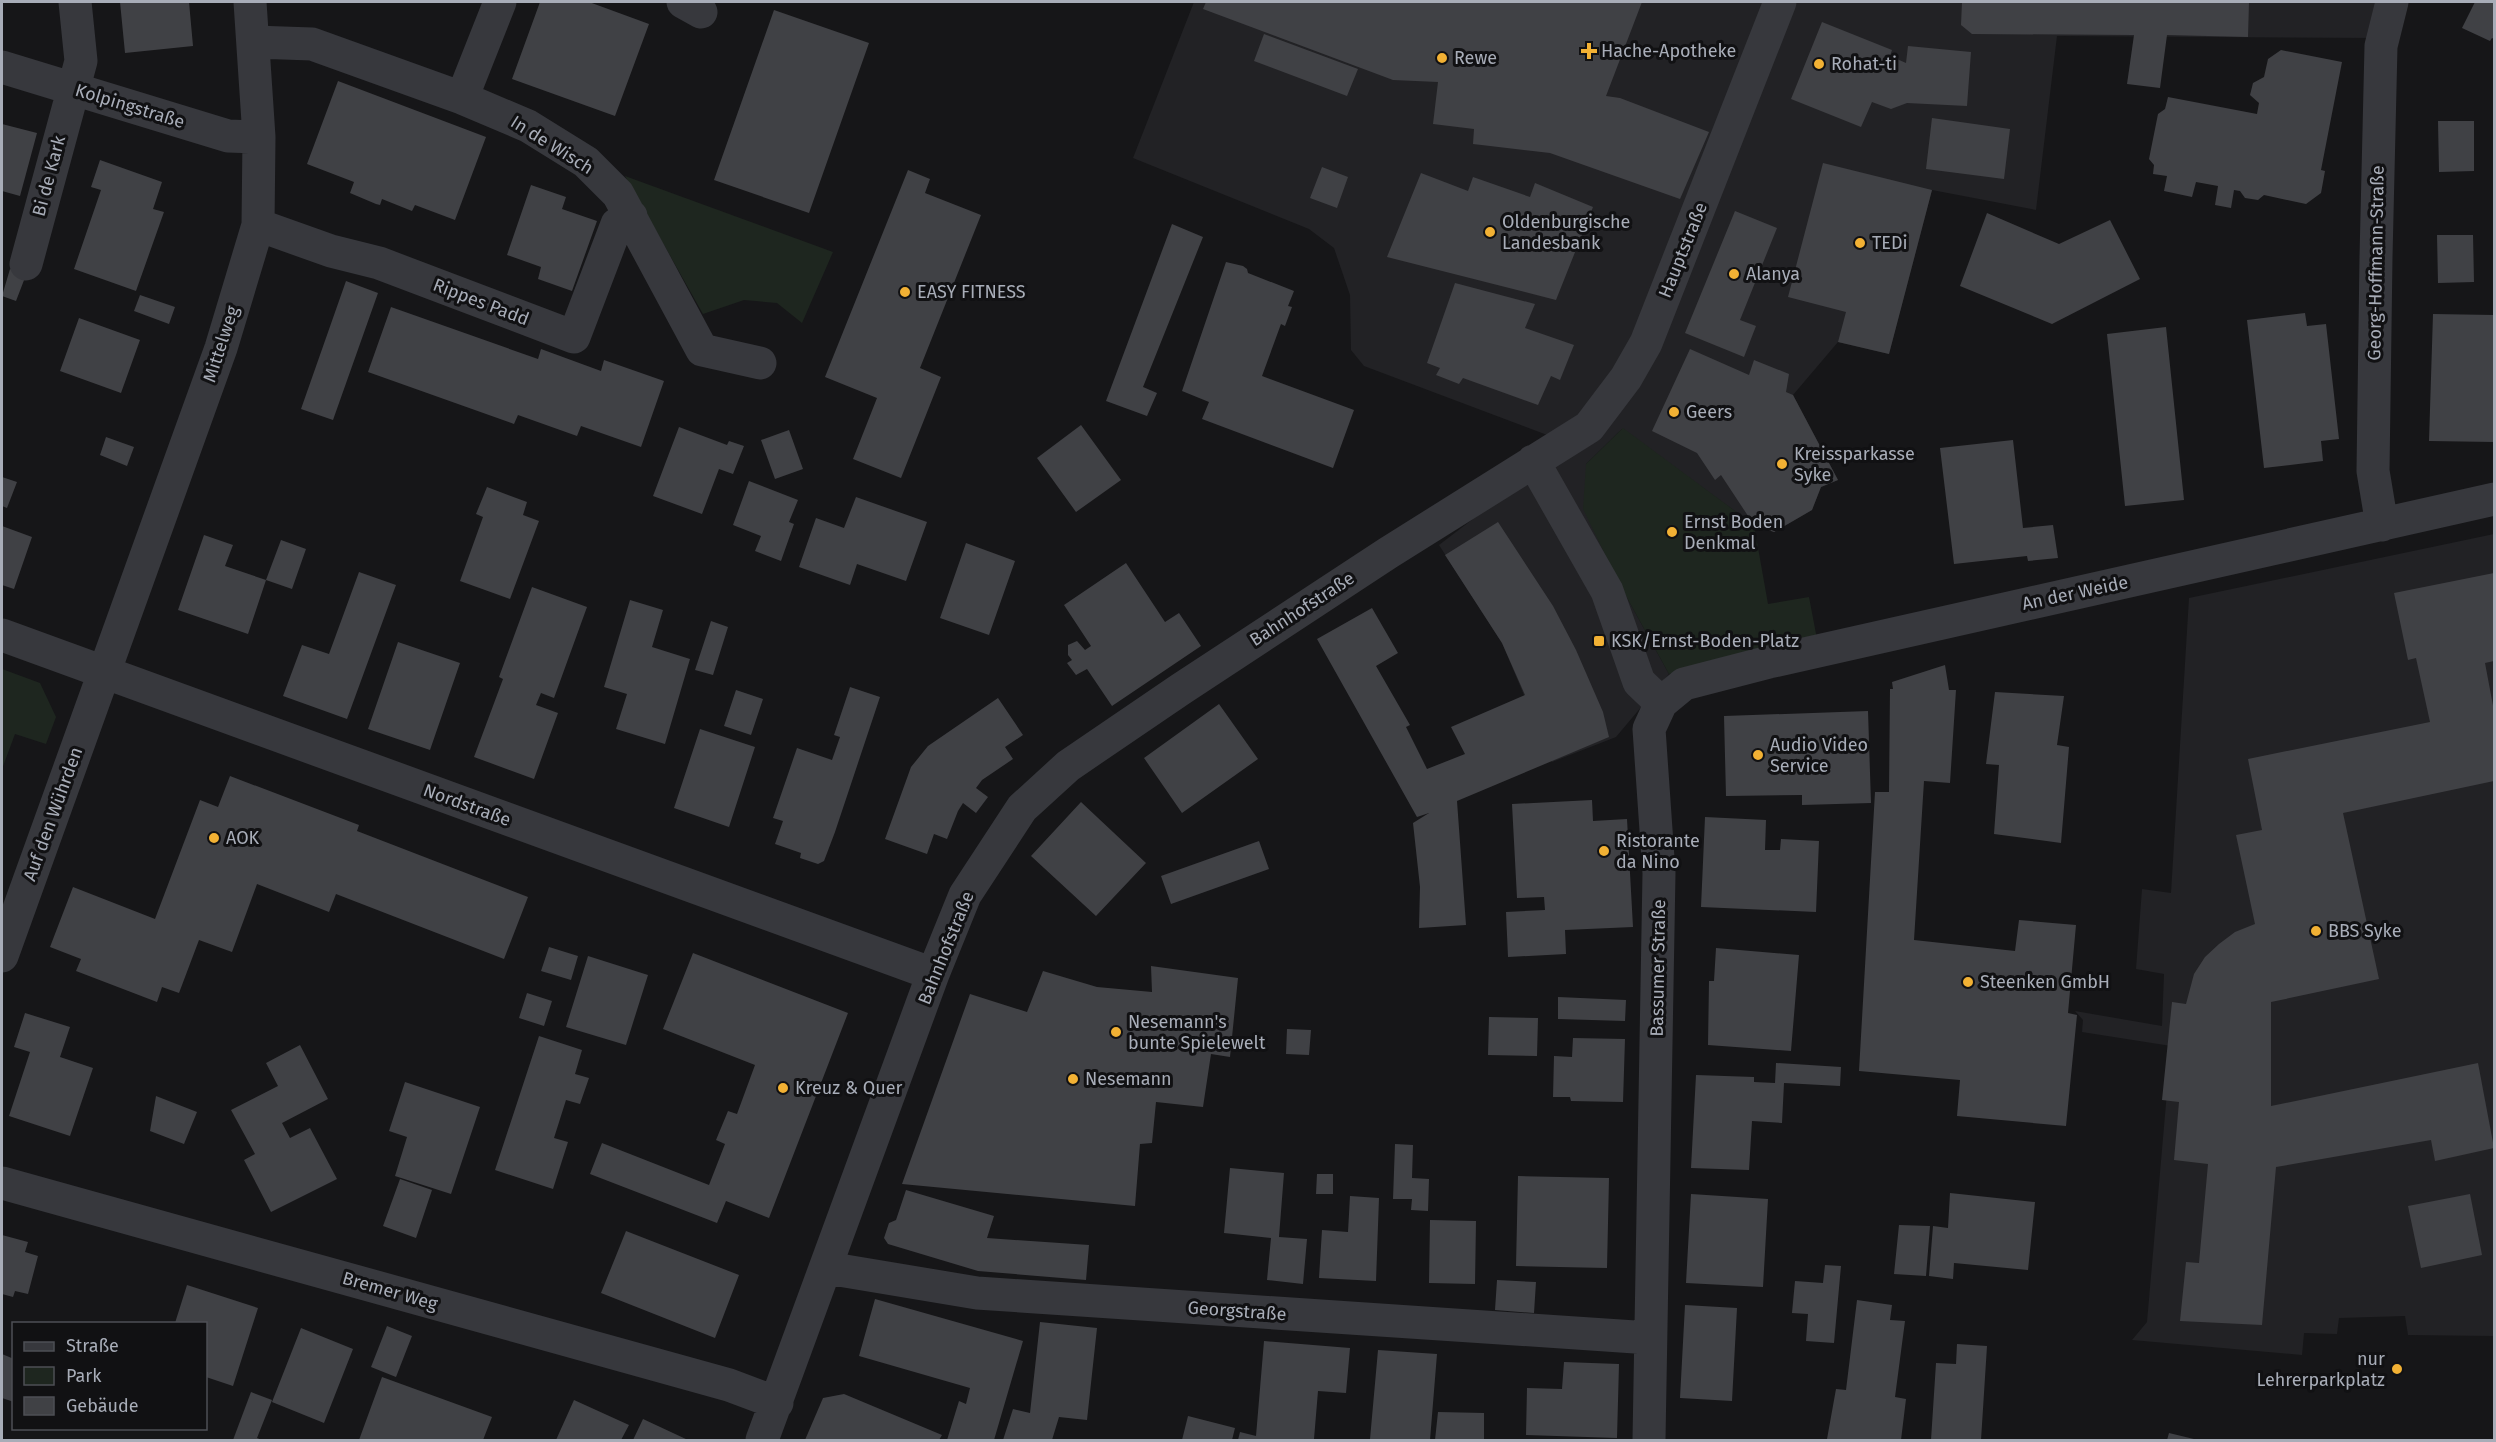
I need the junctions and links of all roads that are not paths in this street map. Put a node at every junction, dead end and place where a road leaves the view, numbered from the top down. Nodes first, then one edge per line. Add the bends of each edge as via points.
1 (75, 2) edge
2 (250, 2) edge
3 (500, 2) edge
4 (1780, 2) edge
5 (2392, 2) edge
6 (254, 42) junction
7 (2, 67) edge
8 (72, 88) junction
9 (462, 98) junction
10 (259, 137) junction
11 (631, 216) junction
12 (258, 225) junction
13 (26, 264) dead end
14 (760, 363) dead end
15 (1533, 461) junction
16 (2494, 499) edge
17 (2382, 525) junction
18 (2, 635) edge
19 (104, 672) junction
20 (1661, 703) junction
21 (2, 956) edge
22 (933, 974) junction
23 (2, 1183) edge
24 (826, 1268) junction
25 (1650, 1338) junction
26 (777, 1403) junction
27 (762, 1440) edge
28 (1649, 1440) edge

1 - 8 street, Bi de Kark via 81,61
2 - 6 street, Mittelweg
3 - 9 street
4 - 15 street, Hauptstraße via 1646,342 1626,378 1589,427
5 - 17 street, Georg-Hoffmann-Straße via 2381,46 2376,257 2373,471
6 - 9 street, In de Wisch via 312,44
6 - 10 street, Mittelweg
7 - 8 street, Kolpingstraße
8 - 10 street, Kolpingstraße via 228,136
8 - 13 street, Bi de Kark
9 - 11 street, In de Wisch via 528,126 586,162 618,194
10 - 12 street, Mittelweg
11 - 12 street, Rippes Padd via 617,224 574,338 380,263 331,251
11 - 14 street, In de Wisch via 702,350
12 - 19 street, Mittelweg via 221,348
15 - 20 street via 1607,591 1639,682
15 - 22 street, Bahnhofstraße via 1068,766 1022,808 971,885
16 - 17 street, An der Weide
17 - 20 street, An der Weide via 1769,662 1684,684
18 - 19 street, Nordstraße
19 - 21 street, Auf den Wührden
19 - 22 street, Nordstraße
20 - 25 street, Bassumer Straße via 1649,729 1659,873
22 - 24 street, Bahnhofstraße
23 - 26 street, Bremer Weg via 718,1382
24 - 25 street, Georgstraße via 977,1293
24 - 26 street, Bahnhofstraße
25 - 28 street, Bassumer Straße
26 - 27 street, Bahnhofstraße

